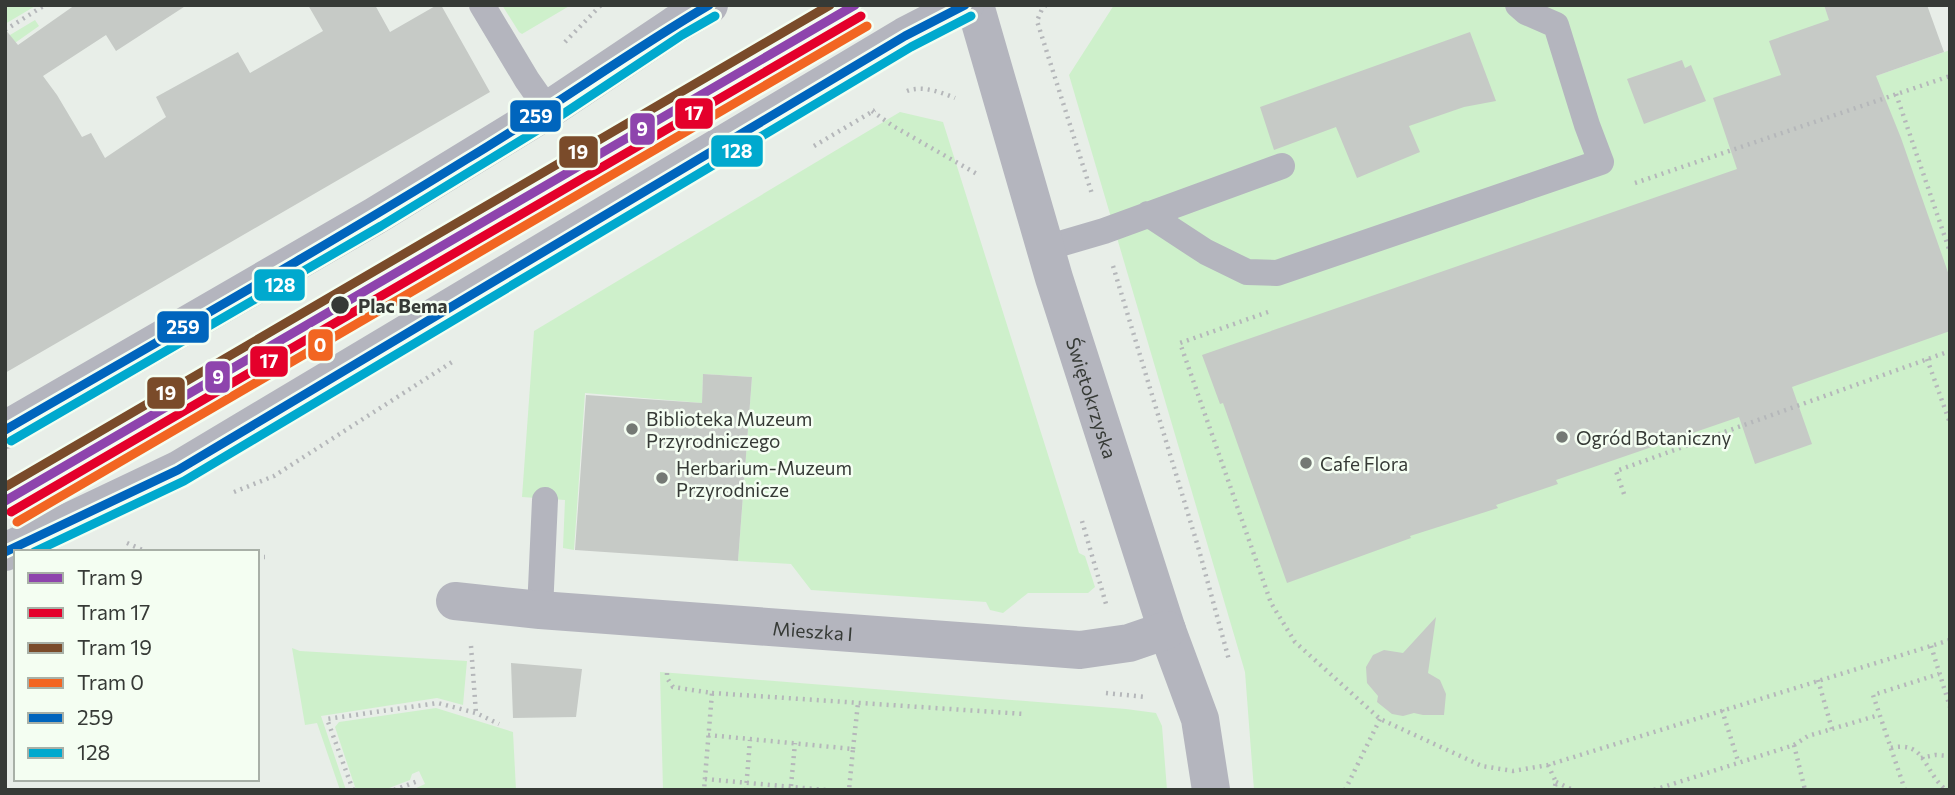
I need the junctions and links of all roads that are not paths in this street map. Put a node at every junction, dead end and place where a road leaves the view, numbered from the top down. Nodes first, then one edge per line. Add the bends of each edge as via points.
1 (482, 5) edge
2 (709, 5) edge
3 (965, 5) edge
4 (975, 5) edge
5 (1518, 5) edge
6 (548, 110) junction
7 (1282, 166) dead end
8 (1148, 214) junction
9 (1046, 248) junction
10 (5, 430) edge
11 (545, 500) dead end
12 (5, 552) edge
13 (455, 601) dead end
14 (540, 610) junction
15 (1167, 630) junction
16 (1211, 790) edge

1 - 6 lane
2 - 6 street
3 - 12 street via 905,36 178,470
4 - 9 street, Świętokrzyska
5 - 8 lane via 1556,25 1601,162 1277,273 1247,272
6 - 10 street via 376,216
7 - 8 lane
8 - 9 lane
9 - 15 street, Świętokrzyska
11 - 14 lane
13 - 14 street, Mieszka I
14 - 15 street, Mieszka I via 1080,650 1129,643
15 - 16 street, Świętokrzyska via 1200,719

